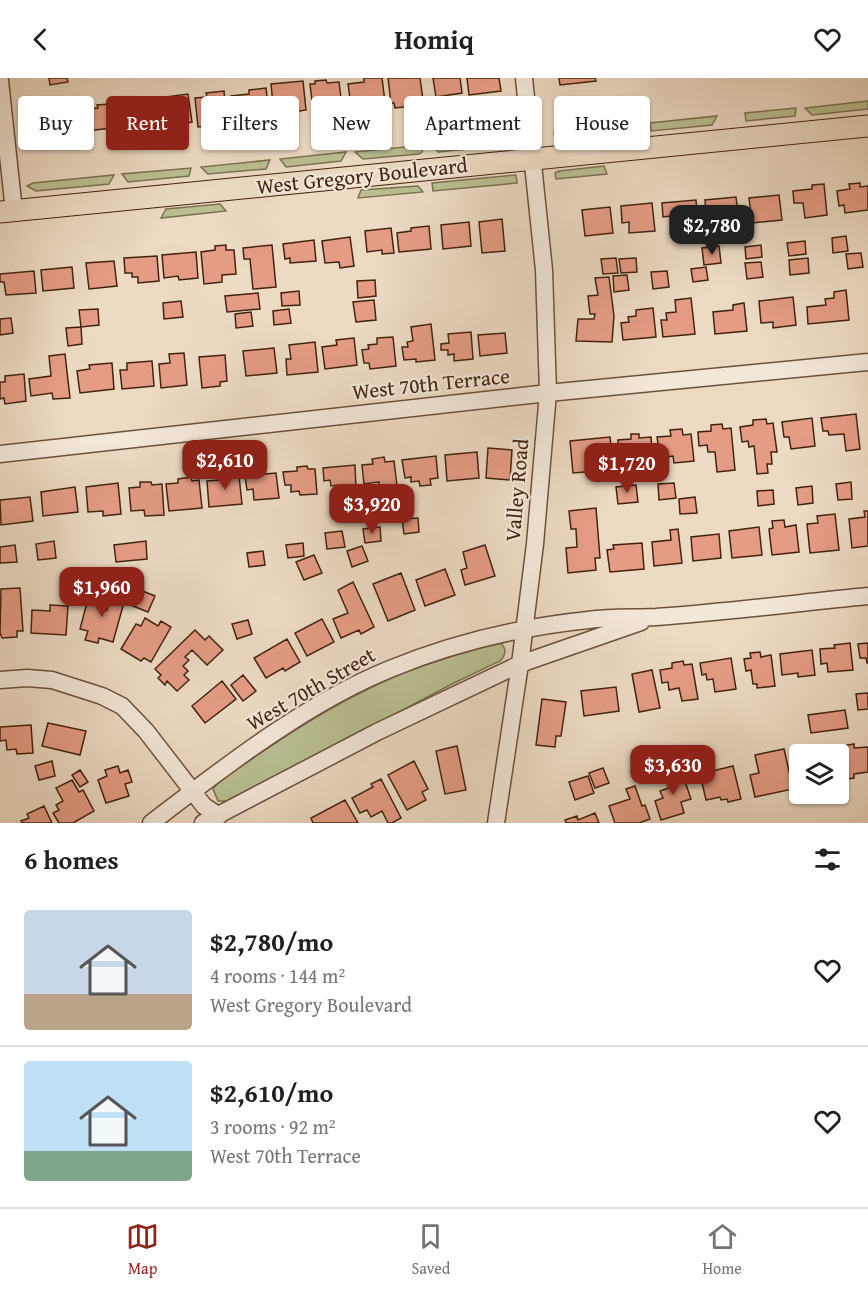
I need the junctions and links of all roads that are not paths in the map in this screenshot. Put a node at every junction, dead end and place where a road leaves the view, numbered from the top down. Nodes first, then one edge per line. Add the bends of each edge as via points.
1 (524, 78) edge
2 (0, 81) edge
3 (868, 126) edge
4 (533, 158) junction
5 (7, 212) edge
6 (868, 362) edge
7 (548, 393) junction
8 (0, 454) edge
9 (868, 596) edge
10 (656, 617) junction
11 (524, 628) junction
12 (520, 664) junction
13 (0, 681) edge
14 (192, 792) junction
15 (219, 816) junction
16 (151, 823) edge
17 (203, 823) edge
18 (496, 823) edge

1 - 4 street, Valley Road
2 - 5 street
3 - 4 main road, West Gregory Boulevard
4 - 5 main road, West Gregory Boulevard
4 - 7 street, Valley Road via 544,270
6 - 7 street, West 70th Terrace
7 - 8 street, West 70th Terrace
7 - 11 street, Valley Road
9 - 10 street, West 70th Street
10 - 11 street, West 70th Street
10 - 12 street, West 70th Street
11 - 12 street, Valley Road
11 - 14 street, West 70th Street via 428,655 349,688 296,719
12 - 15 street, West 70th Street via 377,732
12 - 18 street, Valley Road
13 - 14 street via 52,680 122,706
14 - 15 street
14 - 16 street, West 70th Street
15 - 17 street, West 70th Street

